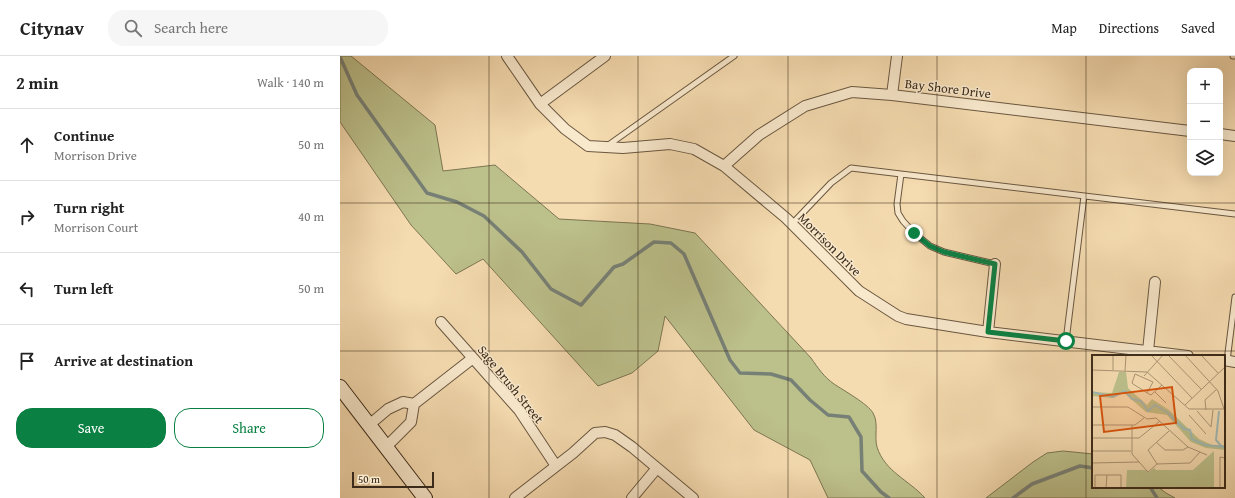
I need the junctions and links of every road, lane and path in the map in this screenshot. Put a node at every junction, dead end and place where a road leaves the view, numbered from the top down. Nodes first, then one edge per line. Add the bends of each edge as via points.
1 (507, 56) edge
2 (605, 56) edge
3 (734, 56) edge
4 (897, 56) edge
5 (892, 95) junction
6 (540, 104) junction
7 (1187, 131) edge
8 (1223, 134) edge
9 (1235, 136) edge
10 (605, 147) junction
11 (724, 166) junction
12 (901, 174) junction
13 (1084, 196) junction
14 (1235, 214) edge
15 (792, 224) junction
16 (995, 264) joint
17 (1155, 282) dead end
18 (1235, 297) edge
19 (441, 322) dead end
20 (988, 332) junction
21 (1066, 341) junction
22 (1148, 351) junction
23 (1180, 355) edge
24 (474, 358) junction
25 (1229, 361) edge
26 (340, 387) edge
27 (414, 404) junction
28 (369, 425) junction
29 (386, 448) junction
30 (556, 466) junction
31 (657, 468) junction
32 (425, 498) edge
33 (515, 498) edge
34 (632, 498) edge
35 (692, 498) edge

1 - 6 street, Morrison Drive
2 - 6 street
3 - 10 lane
4 - 5 street
5 - 7 street, Bay Shore Drive
5 - 11 street, Bay Shore Drive via 852,92 805,106 759,135
6 - 10 street, Morrison Drive via 565,129 588,146
8 - 9 street
10 - 11 street, Morrison Drive via 670,144 694,149
11 - 15 street, Morrison Drive
12 - 13 lane
12 - 15 lane via 851,168 831,183
12 - 16 lane via 898,213 914,233 930,246 944,252
13 - 14 lane
13 - 21 lane
15 - 20 street, Morrison Drive via 859,291 898,316
16 - 20 street
17 - 22 street
18 - 25 lane
19 - 24 street, Sage Brush Street
20 - 21 street, Morrison Drive
21 - 22 street, Morrison Drive
22 - 23 street, Morrison Drive
24 - 27 street
24 - 30 street, Sage Brush Street via 519,410
26 - 28 main road
27 - 28 street via 403,402 388,409
27 - 29 street via 412,422
28 - 29 main road
29 - 32 main road
30 - 31 street via 595,433 605,432 615,434
30 - 33 street
31 - 34 street
31 - 35 street

